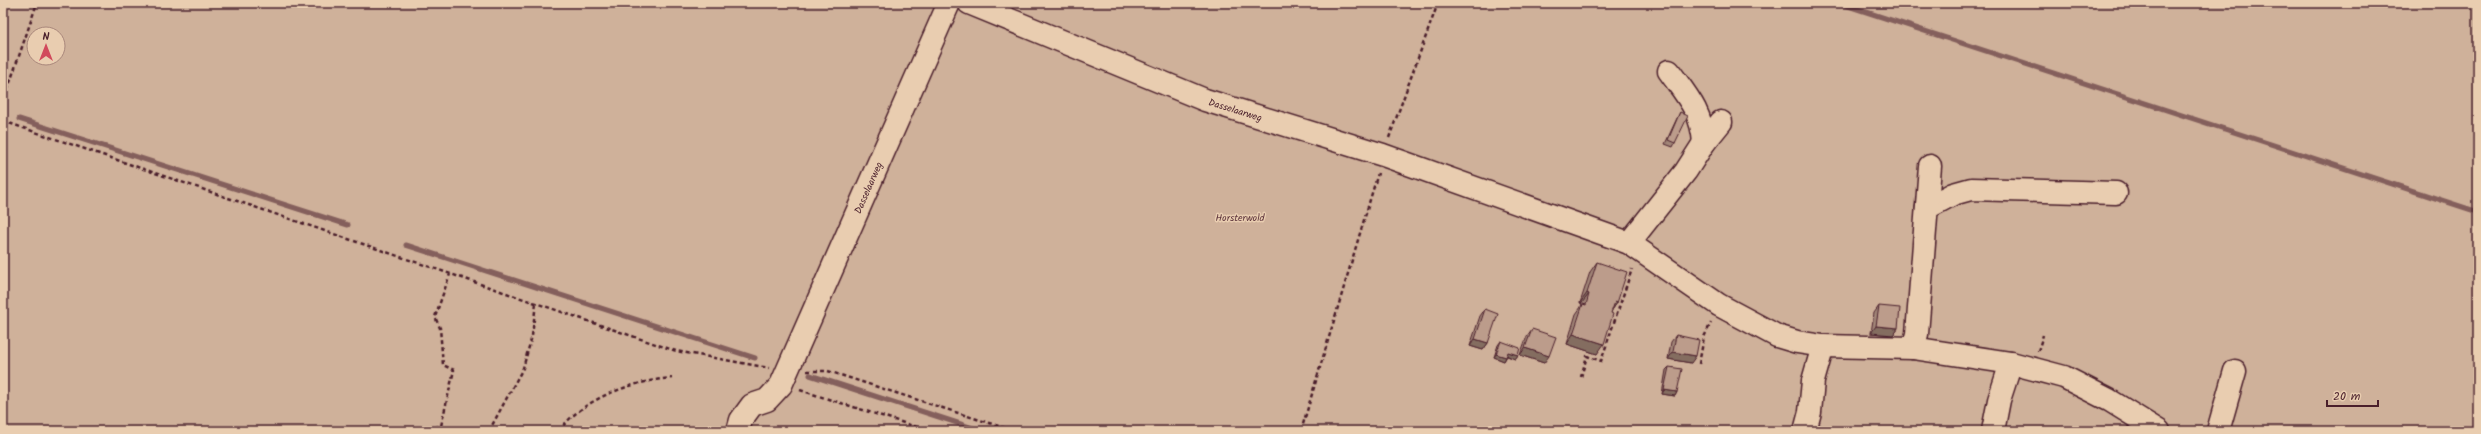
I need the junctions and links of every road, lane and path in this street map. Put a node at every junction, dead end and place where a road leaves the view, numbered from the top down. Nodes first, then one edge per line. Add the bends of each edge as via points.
1 (37, 3) edge
2 (949, 3) edge
3 (969, 3) edge
4 (1438, 3) edge
5 (1669, 72) dead end
6 (3, 103) edge
7 (3, 120) edge
8 (1721, 122) dead end
9 (1704, 143) junction
10 (1383, 155) junction
11 (1930, 166) dead end
12 (2116, 193) dead end
13 (1927, 208) junction
14 (1634, 246) junction
15 (450, 274) junction
16 (536, 303) junction
17 (1719, 305) junction
18 (1823, 346) junction
19 (1913, 348) junction
20 (1699, 364) dead end
21 (2011, 364) junction
22 (2235, 372) dead end
23 (1581, 377) dead end
24 (672, 378) dead end
25 (784, 378) junction
26 (414, 431) edge
27 (489, 431) edge
28 (559, 431) edge
29 (738, 431) edge
30 (929, 431) edge
31 (1014, 431) edge
32 (1301, 431) edge
33 (1805, 431) edge
34 (1993, 431) edge
35 (2159, 431) edge
36 (2218, 431) edge

1 - 6 path
2 - 25 street, Dasselaarweg
3 - 10 street, Dasselaarweg via 1205,100
4 - 10 path
5 - 9 street via 1696,109
7 - 15 path
8 - 9 street
9 - 14 street
10 - 14 street, Dasselaarweg
10 - 32 path
11 - 13 street
12 - 13 street via 1972,189 1953,194
13 - 19 street via 1917,334
14 - 17 street, Dasselaarweg
14 - 23 path via 1602,359 1600,361 1587,356
15 - 16 path
15 - 26 path via 435,317 440,328 443,365 454,370 441,426
16 - 25 path via 676,351
16 - 27 path via 532,336 523,368
17 - 18 street, Dasselaarweg via 1777,336
17 - 20 path via 1704,337
18 - 19 street, Dasselaarweg
18 - 33 street via 1813,381
19 - 21 street, Dasselaarweg
21 - 34 street via 1999,400
21 - 35 street, Dasselaarweg via 2064,378 2109,400
22 - 36 street
24 - 28 path via 647,380 626,386 588,406
25 - 29 street, Dasselaarweg via 767,400 752,405 741,420
25 - 30 path
25 - 31 path via 828,371

